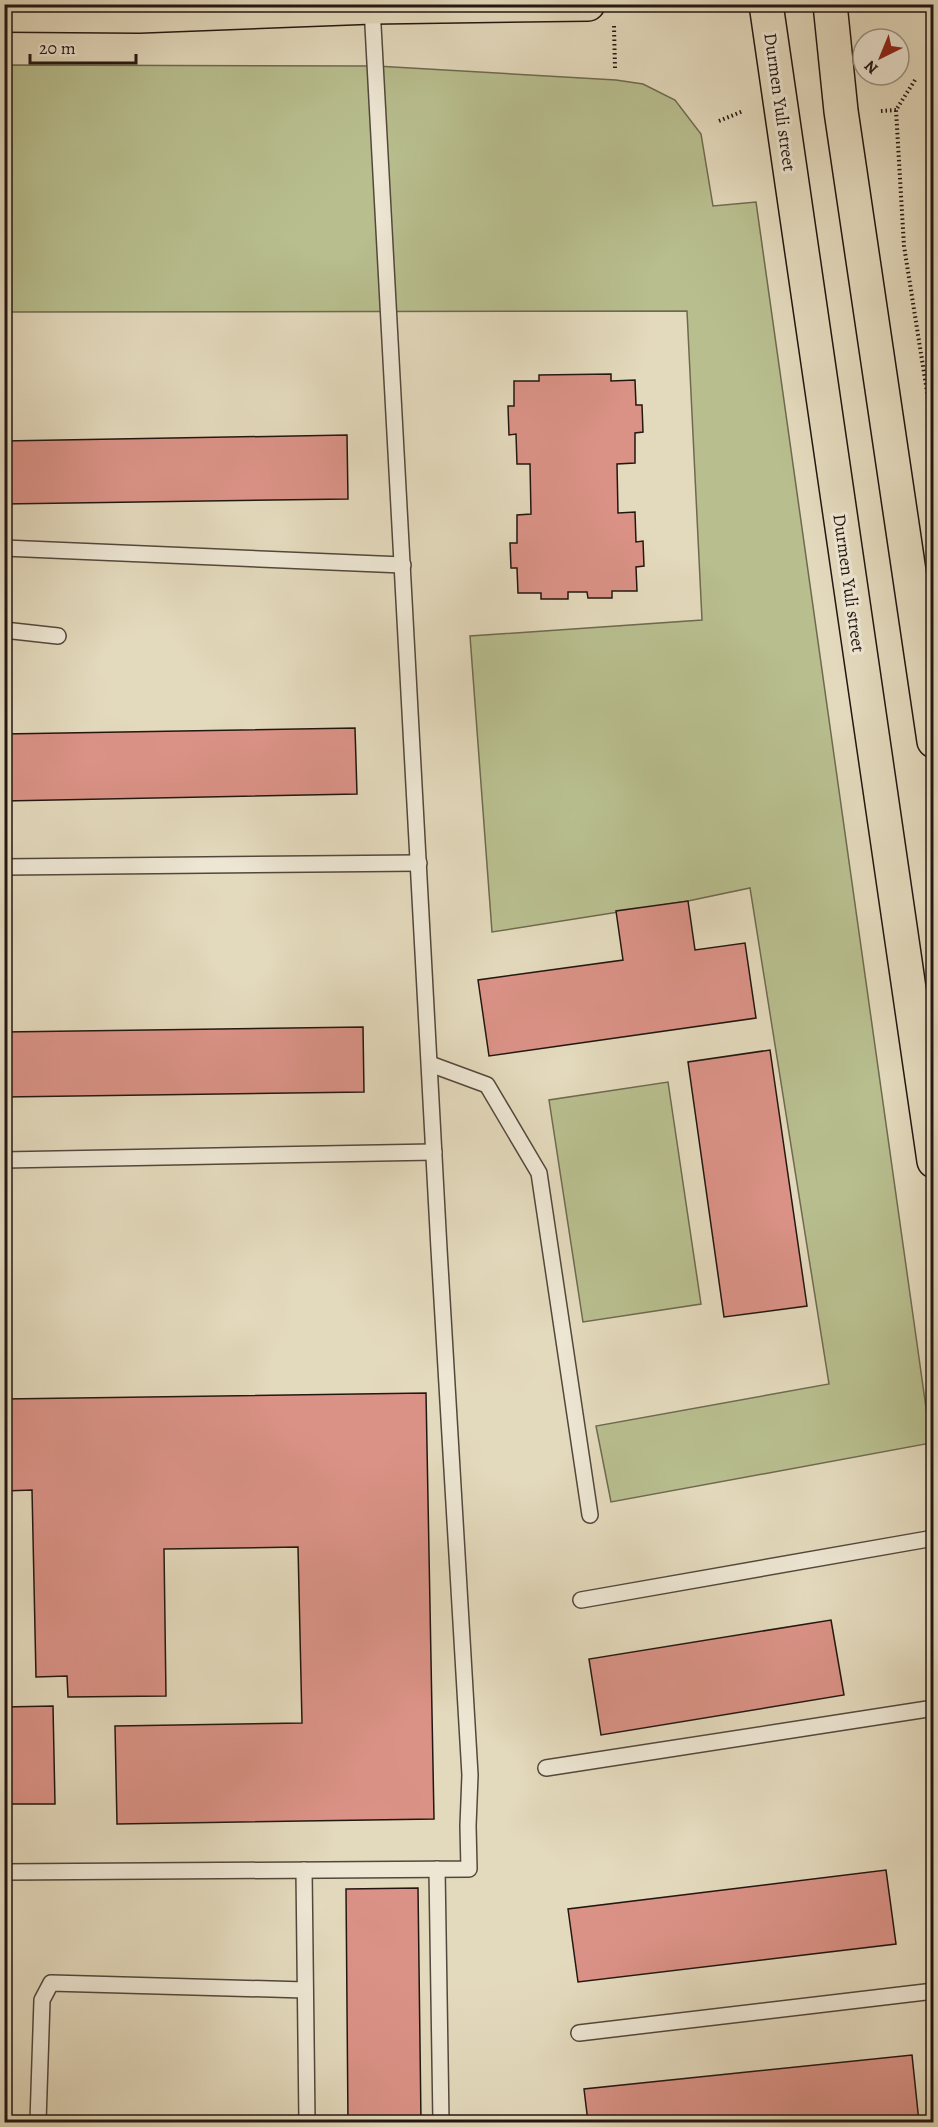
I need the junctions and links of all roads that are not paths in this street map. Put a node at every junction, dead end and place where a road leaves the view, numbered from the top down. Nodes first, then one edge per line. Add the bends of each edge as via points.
1 (766, 4) edge
2 (830, 4) edge
3 (372, 7) junction
4 (601, 10) edge
5 (4, 15) edge
6 (4, 548) edge
7 (403, 565) junction
8 (4, 630) edge
9 (58, 636) dead end
10 (933, 741) edge
11 (419, 863) junction
12 (4, 867) edge
13 (430, 1064) junction
14 (434, 1152) junction
15 (4, 1160) edge
16 (933, 1161) edge
17 (590, 1515) dead end
18 (933, 1538) edge
19 (581, 1600) dead end
20 (933, 1708) edge
21 (546, 1768) dead end
22 (437, 1869) junction
23 (304, 1870) junction
24 (4, 1872) edge
25 (305, 1990) junction
26 (933, 1990) edge
27 (579, 2032) dead end
28 (38, 2122) edge
29 (307, 2122) edge
30 (441, 2122) edge

1 - 16 main road, Durmen Yuli street
2 - 10 main road via 841,111
3 - 4 main road
3 - 5 main road via 139,16
3 - 7 lane
6 - 7 lane
7 - 11 lane
8 - 9 lane
11 - 12 lane
11 - 13 lane
13 - 14 lane
13 - 17 lane via 488,1085 539,1173
14 - 15 lane
14 - 22 lane via 470,1775 469,1869
18 - 19 lane
20 - 21 lane
22 - 23 lane
22 - 30 lane
23 - 24 lane
23 - 25 lane
25 - 28 lane via 51,1983 42,2000
25 - 29 lane
26 - 27 lane

